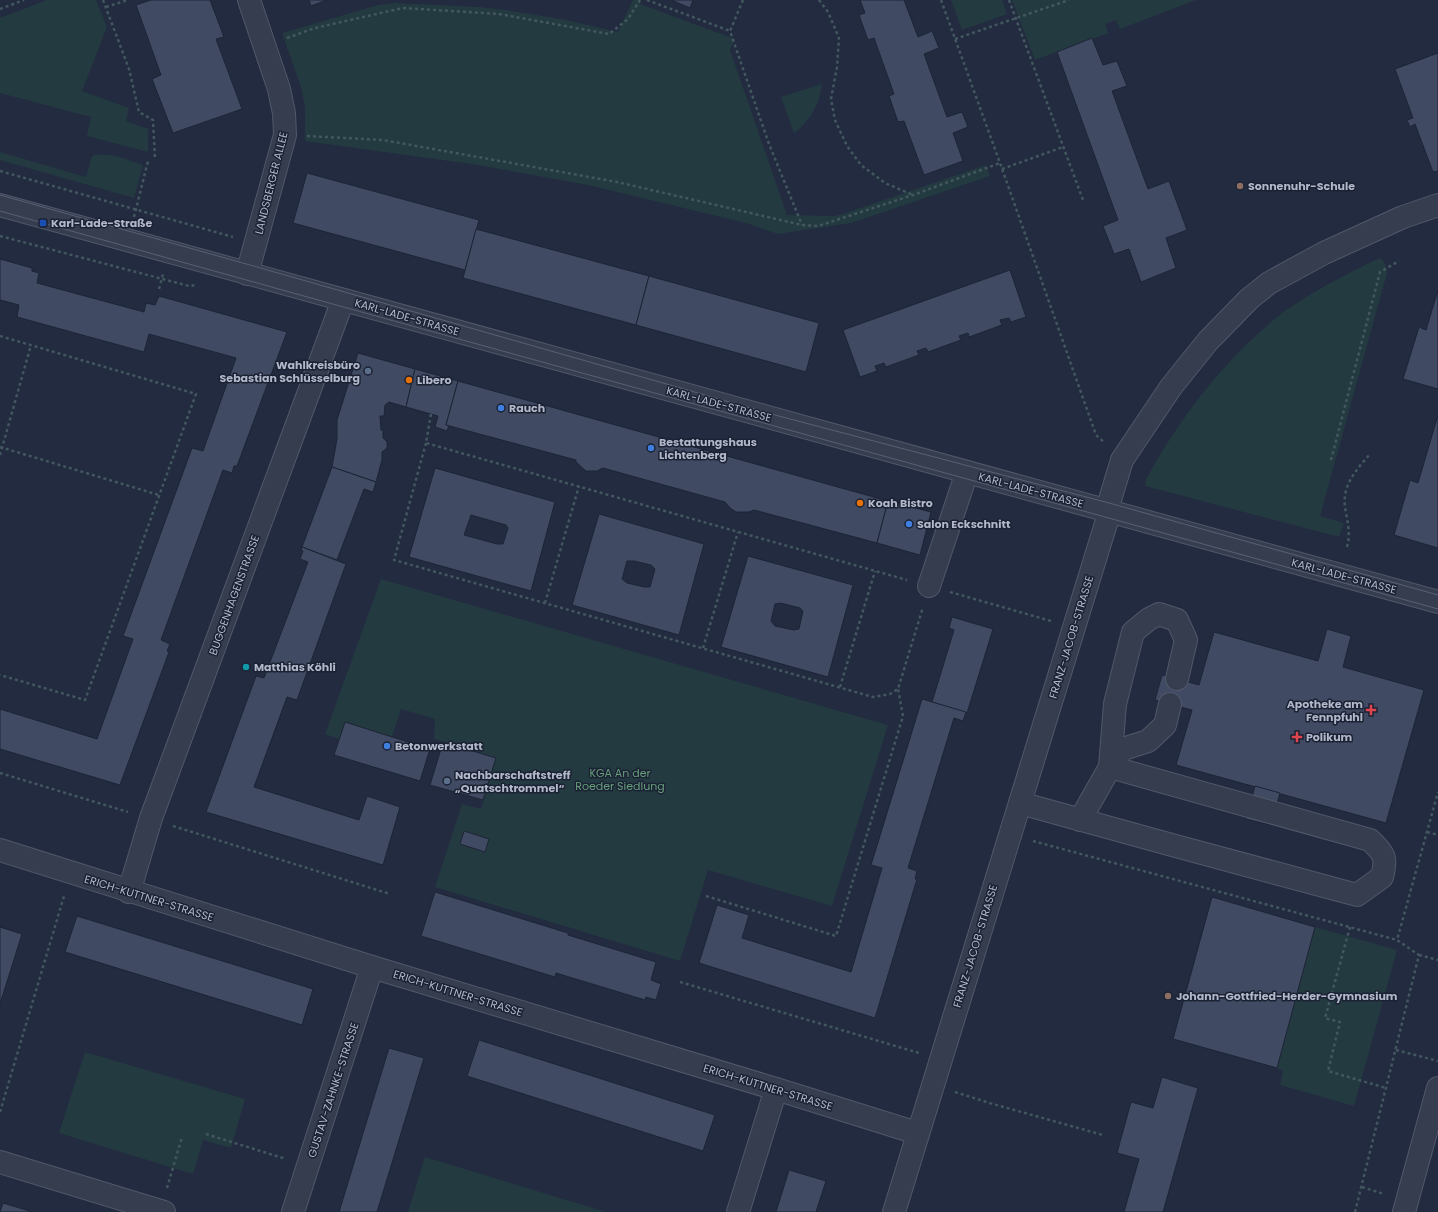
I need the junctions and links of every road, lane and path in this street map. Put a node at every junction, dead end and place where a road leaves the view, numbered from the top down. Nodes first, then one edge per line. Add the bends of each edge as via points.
1 (24, 0) edge
2 (103, 0) edge
3 (128, 0) edge
4 (249, 0) edge
5 (640, 0) edge
6 (646, 0) edge
7 (743, 0) edge
8 (819, 0) edge
9 (941, 0) edge
10 (1009, 0) edge
11 (1068, 0) edge
12 (106, 7) junction
13 (0, 9) edge
14 (1016, 18) junction
15 (730, 31) junction
16 (955, 39) junction
17 (264, 47) junction
18 (285, 135) junction
19 (1063, 147) junction
20 (155, 158) dead end
21 (148, 161) dead end
22 (1000, 163) junction
23 (1002, 169) junction
24 (0, 171) edge
25 (913, 195) junction
26 (1083, 200) dead end
27 (0, 205) edge
28 (1438, 205) edge
29 (135, 210) junction
30 (134, 217) dead end
31 (802, 225) junction
32 (255, 248) junction
33 (1399, 261) dead end
34 (163, 272) dead end
35 (247, 274) junction
36 (159, 289) dead end
37 (343, 300) junction
38 (0, 336) edge
39 (31, 345) junction
40 (431, 414) dead end
41 (426, 443) junction
42 (1, 448) edge
43 (1370, 454) dead end
44 (0, 455) edge
45 (1122, 460) junction
46 (1331, 460) dead end
47 (967, 472) junction
48 (579, 486) junction
49 (159, 495) junction
50 (1109, 511) junction
51 (738, 532) junction
52 (1347, 547) dead end
53 (875, 571) junction
54 (929, 586) junction
55 (1438, 602) edge
56 (545, 603) junction
57 (1074, 628) junction
58 (703, 648) junction
59 (0, 675) edge
60 (1177, 679) dead end
61 (840, 687) junction
62 (898, 689) junction
63 (1170, 704) dead end
64 (1110, 768) junction
65 (0, 773) edge
66 (1438, 792) edge
67 (1020, 803) junction
68 (151, 819) junction
69 (1080, 820) junction
70 (1427, 832) junction
71 (1010, 835) junction
72 (1438, 835) edge
73 (0, 850) edge
74 (71, 873) junction
75 (129, 892) junction
76 (390, 894) dead end
77 (706, 896) dead end
78 (1350, 927) junction
79 (1397, 940) junction
80 (1419, 955) junction
81 (1438, 960) edge
82 (372, 967) junction
83 (680, 982) dead end
84 (1396, 1050) junction
85 (940, 1059) junction
86 (1438, 1062) edge
87 (932, 1085) junction
88 (776, 1088) junction
89 (1386, 1088) junction
90 (1438, 1088) edge
91 (0, 1112) edge
92 (917, 1133) junction
93 (206, 1134) dead end
94 (1103, 1135) dead end
95 (182, 1136) dead end
96 (0, 1162) edge
97 (308, 1166) junction
98 (162, 1212) edge
99 (293, 1212) edge
100 (738, 1212) edge
101 (894, 1212) edge
102 (1355, 1212) edge
103 (1404, 1212) edge

1 - 13 path
2 - 12 path
3 - 12 path
4 - 17 street, LANDSBERGER ALLEE
5 - 17 path via 628,19 609,34 498,14 403,8 315,28
6 - 15 path
7 - 15 path
8 - 25 path via 828,12 839,38 831,99 835,120 847,146 861,166 885,183
9 - 16 path
10 - 14 path
11 - 14 path
12 - 20 path via 129,69 139,112 153,120
14 - 16 path
14 - 19 path
15 - 31 path via 769,144
16 - 22 path
17 - 18 street, LANDSBERGER ALLEE via 279,89
18 - 31 path via 383,140 617,182
18 - 32 street, LANDSBERGER ALLEE
19 - 23 path
19 - 26 path
21 - 29 path
22 - 23 path
22 - 25 path
23 - 45 path via 1096,435
24 - 29 path
25 - 31 path via 818,226
27 - 35 street, KARL-LADE-STRASSE
28 - 45 street, FRANZ-JACOB-STRASSE via 1360,235 1292,270 1249,299 1208,341 1171,387
29 - 30 path
29 - 32 path via 230,235
32 - 35 street, LANDSBERGER ALLEE
33 - 46 path via 1380,272
34 - 36 path
35 - 37 street, KARL-LADE-STRASSE
37 - 47 street, KARL-LADE-STRASSE
37 - 68 street, BUGGENHAGENSTRASSE
38 - 39 path
39 - 42 path
39 - 49 path via 196,394
40 - 41 path
41 - 48 path
41 - 56 path via 394,560
42 - 44 path
42 - 49 path
43 - 52 path via 1352,476 1346,492 1345,504 1349,526
45 - 50 street, FRANZ-JACOB-STRASSE
47 - 50 street, KARL-LADE-STRASSE
47 - 54 street
48 - 51 path
48 - 56 path
49 - 59 path via 85,700
50 - 55 street, KARL-LADE-STRASSE
50 - 57 street, FRANZ-JACOB-STRASSE
51 - 53 path
51 - 58 path
53 - 54 path
53 - 61 path
54 - 57 path
54 - 62 path
56 - 58 path
57 - 67 street, FRANZ-JACOB-STRASSE
58 - 61 path
60 - 64 street via 1186,640 1176,620 1159,614 1132,632 1115,704
61 - 62 path via 873,696 890,694
62 - 77 path via 903,716 836,936
63 - 64 street via 1164,725 1148,741 1123,749
64 - 69 street
64 - 69 street via 1370,840 1383,854 1385,866 1382,877 1357,895
65 - 68 path
66 - 70 path
67 - 69 street
67 - 71 street, FRANZ-JACOB-STRASSE
68 - 75 street, BUGGENHAGENSTRASSE
68 - 76 path
70 - 72 path
70 - 79 path
71 - 78 path
71 - 85 street, FRANZ-JACOB-STRASSE
73 - 74 street, ERICH-KUTTNER-STRASSE
74 - 75 street, ERICH-KUTTNER-STRASSE
74 - 91 path
75 - 82 street, ERICH-KUTTNER-STRASSE
78 - 79 path
78 - 89 path via 1325,1018 1340,1022 1328,1070
79 - 80 path
80 - 81 path
80 - 84 path
82 - 88 street, ERICH-KUTTNER-STRASSE
82 - 97 street, GUSTAV-ZAHNKE-STRASSE
83 - 85 path
84 - 86 path
84 - 89 path
85 - 87 street, FRANZ-JACOB-STRASSE
87 - 92 street, FRANZ-JACOB-STRASSE
87 - 94 path
88 - 92 street, ERICH-KUTTNER-STRASSE
88 - 100 street
89 - 102 path
90 - 103 street
92 - 101 street, FRANZ-JACOB-STRASSE
93 - 97 path
95 - 98 path
96 - 98 street
97 - 99 street, GUSTAV-ZAHNKE-STRASSE

